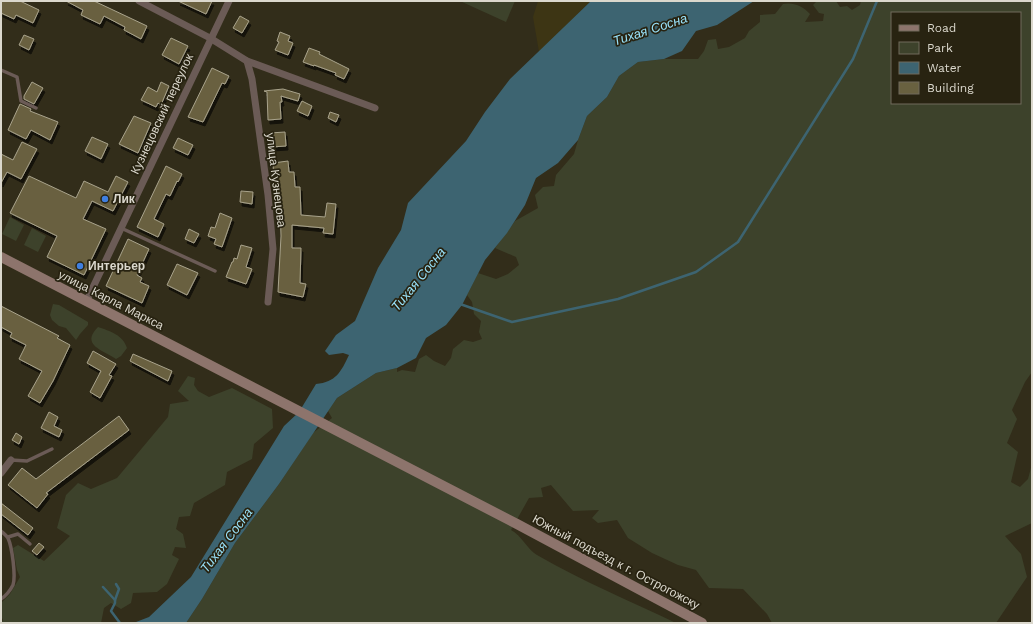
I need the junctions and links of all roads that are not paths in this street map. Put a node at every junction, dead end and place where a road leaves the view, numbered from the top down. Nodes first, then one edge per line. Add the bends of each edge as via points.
1 (139, 1) edge
2 (229, 1) edge
3 (210, 38) junction
4 (247, 62) junction
5 (1, 70) edge
6 (36, 108) dead end
7 (375, 108) dead end
8 (121, 228) junction
9 (1, 257) edge
10 (215, 271) dead end
11 (86, 302) junction
12 (268, 302) dead end
13 (52, 449) dead end
14 (11, 460) joint
15 (1, 473) edge
16 (517, 524) joint
17 (1, 531) edge
18 (8, 537) junction
19 (30, 544) dead end
20 (1, 599) edge
21 (702, 623) edge

1 - 3 street
2 - 3 street, Кузнецовский переулок
3 - 4 street
3 - 8 street, Кузнецовский переулок
4 - 7 street
4 - 12 street, улица Кузнецова via 252,79 273,249
5 - 6 lane via 17,77 21,101
8 - 10 lane
8 - 11 street, Кузнецовский переулок
9 - 11 main road, улица Карла Маркса
11 - 16 main road, улица Карла Маркса
13 - 14 lane via 27,461
14 - 15 street
16 - 21 main road, Южный подъезд к г. Острогожску
17 - 18 lane
18 - 19 lane via 18,534
18 - 20 lane via 12,552 14,583

